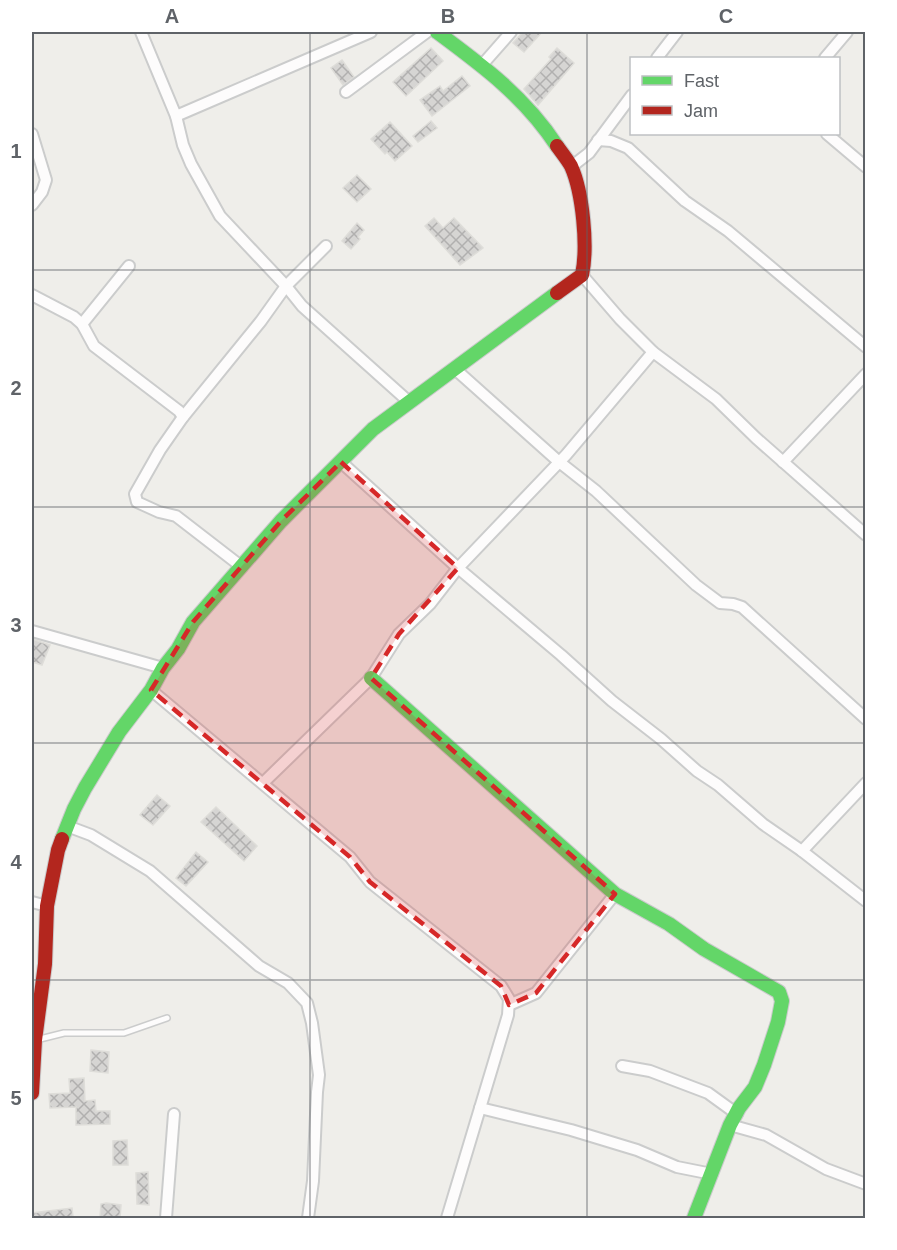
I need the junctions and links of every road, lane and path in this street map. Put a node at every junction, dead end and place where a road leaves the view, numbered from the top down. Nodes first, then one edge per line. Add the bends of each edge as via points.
1 (141, 32) edge
2 (371, 32) edge
3 (427, 32) edge
4 (437, 32) edge
5 (511, 32) edge
6 (677, 32) edge
7 (847, 32) edge
8 (658, 57) edge
9 (826, 57) edge
10 (482, 65) junction
11 (346, 92) dead end
12 (630, 98) edge
13 (176, 116) junction
14 (32, 134) edge
15 (828, 135) edge
16 (598, 140) junction
17 (571, 167) junction
18 (866, 167) edge
19 (32, 205) edge
20 (326, 246) dead end
21 (129, 267) dead end
22 (582, 275) junction
23 (286, 286) junction
24 (32, 295) edge
25 (82, 324) junction
26 (866, 347) edge
27 (653, 352) junction
28 (455, 369) junction
29 (866, 374) edge
30 (408, 401) junction
31 (183, 417) junction
32 (558, 461) junction
33 (341, 462) junction
34 (783, 462) junction
35 (866, 535) edge
36 (243, 567) junction
37 (458, 568) junction
38 (32, 631) edge
39 (163, 668) junction
40 (370, 678) junction
41 (151, 690) junction
42 (866, 719) edge
43 (263, 783) junction
44 (866, 783) edge
45 (67, 826) junction
46 (802, 851) junction
47 (615, 894) junction
48 (866, 901) edge
49 (32, 902) edge
50 (47, 906) junction
51 (509, 1005) junction
52 (167, 1018) dead end
53 (35, 1040) junction
54 (622, 1066) dead end
55 (32, 1093) edge
56 (480, 1108) junction
57 (174, 1114) dead end
58 (734, 1120) junction
59 (712, 1174) junction
60 (866, 1184) edge
61 (166, 1218) edge
62 (308, 1218) edge
63 (447, 1218) edge
64 (694, 1218) edge

1 - 13 street
2 - 13 street
3 - 11 street
4 - 10 street
5 - 10 street
6 - 8 street
7 - 9 street
10 - 17 street via 518,96
12 - 16 street
13 - 23 street via 183,145 210,201
14 - 19 street via 46,180
15 - 18 street
16 - 17 street
16 - 26 street via 628,148 685,201 728,231
17 - 22 street via 582,208
20 - 23 street
21 - 25 street
22 - 27 street
22 - 28 street
23 - 30 street via 302,306
23 - 31 street
24 - 25 street
25 - 31 street via 94,346
27 - 32 street
27 - 34 street via 716,399
28 - 30 street
28 - 32 street
29 - 34 street
30 - 33 street
31 - 36 street via 135,494 137,502 176,516
32 - 37 street
32 - 42 street via 596,491 696,585 720,603 742,607
33 - 36 street via 281,521
33 - 37 street
34 - 35 street
36 - 39 street via 193,622
37 - 40 street via 430,604 399,634
37 - 46 street via 697,771
38 - 39 street
39 - 41 street
40 - 43 street
40 - 47 street
41 - 43 street
41 - 45 street via 119,732
43 - 51 street via 350,856 370,882 501,986
44 - 46 street
45 - 50 street via 52,872
45 - 62 street via 91,835 150,871 259,966 288,983 307,1003 319,1075
46 - 48 street
47 - 51 street via 536,993
47 - 58 street via 779,992 782,1001 778,1022 765,1065
49 - 50 street
50 - 53 street via 45,964
51 - 56 street
52 - 53 lane via 124,1033 64,1033
53 - 55 street
54 - 58 street via 650,1071 708,1093
56 - 59 street via 571,1130 677,1167
56 - 63 street
57 - 61 street
58 - 59 street
58 - 60 street via 826,1169
59 - 64 street

